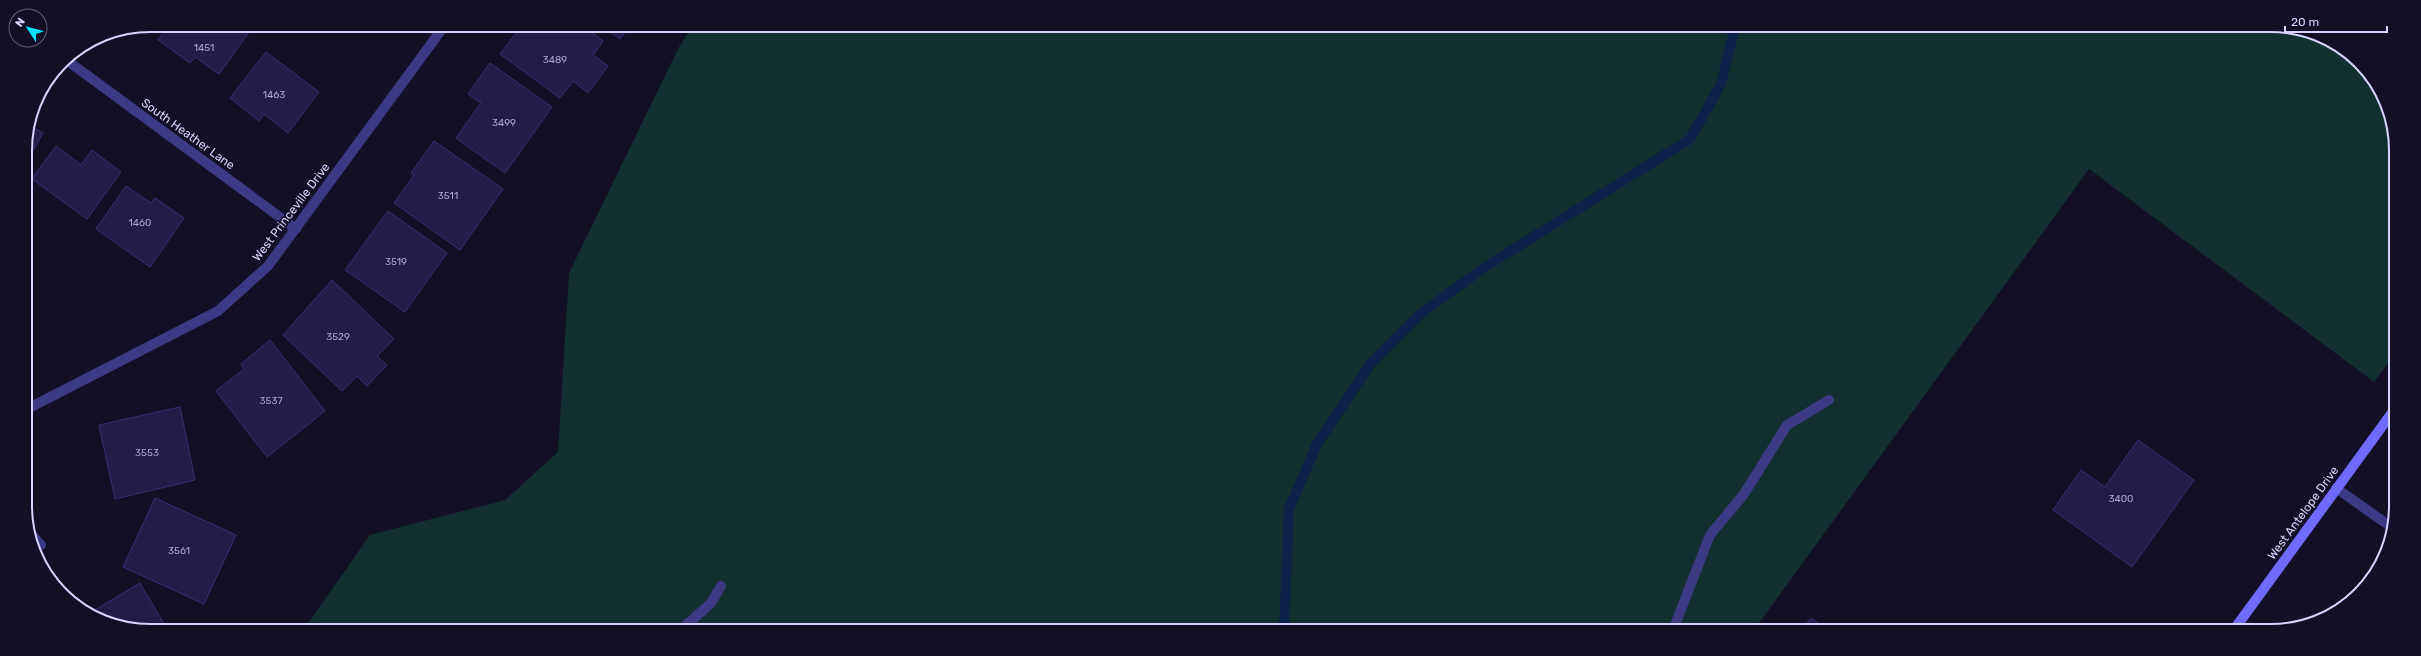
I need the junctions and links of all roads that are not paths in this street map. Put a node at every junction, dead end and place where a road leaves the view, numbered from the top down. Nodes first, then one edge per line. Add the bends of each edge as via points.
1 (441, 32) edge
2 (71, 63) edge
3 (296, 229) junction
4 (1829, 400) dead end
5 (32, 406) edge
6 (2389, 417) edge
7 (2336, 488) junction
8 (2388, 524) edge
9 (37, 540) edge
10 (41, 545) dead end
11 (721, 586) dead end
12 (688, 624) edge
13 (1675, 624) edge
14 (2238, 624) edge

1 - 3 street, West Princeville Drive
2 - 3 street, South Heather Lane
3 - 5 street, West Princeville Drive via 268,266 218,311
4 - 13 street via 1787,425 1744,494 1710,534
6 - 7 main road, West Antelope Drive
7 - 8 street
7 - 14 main road, West Antelope Drive
9 - 10 street
11 - 12 street via 711,603

